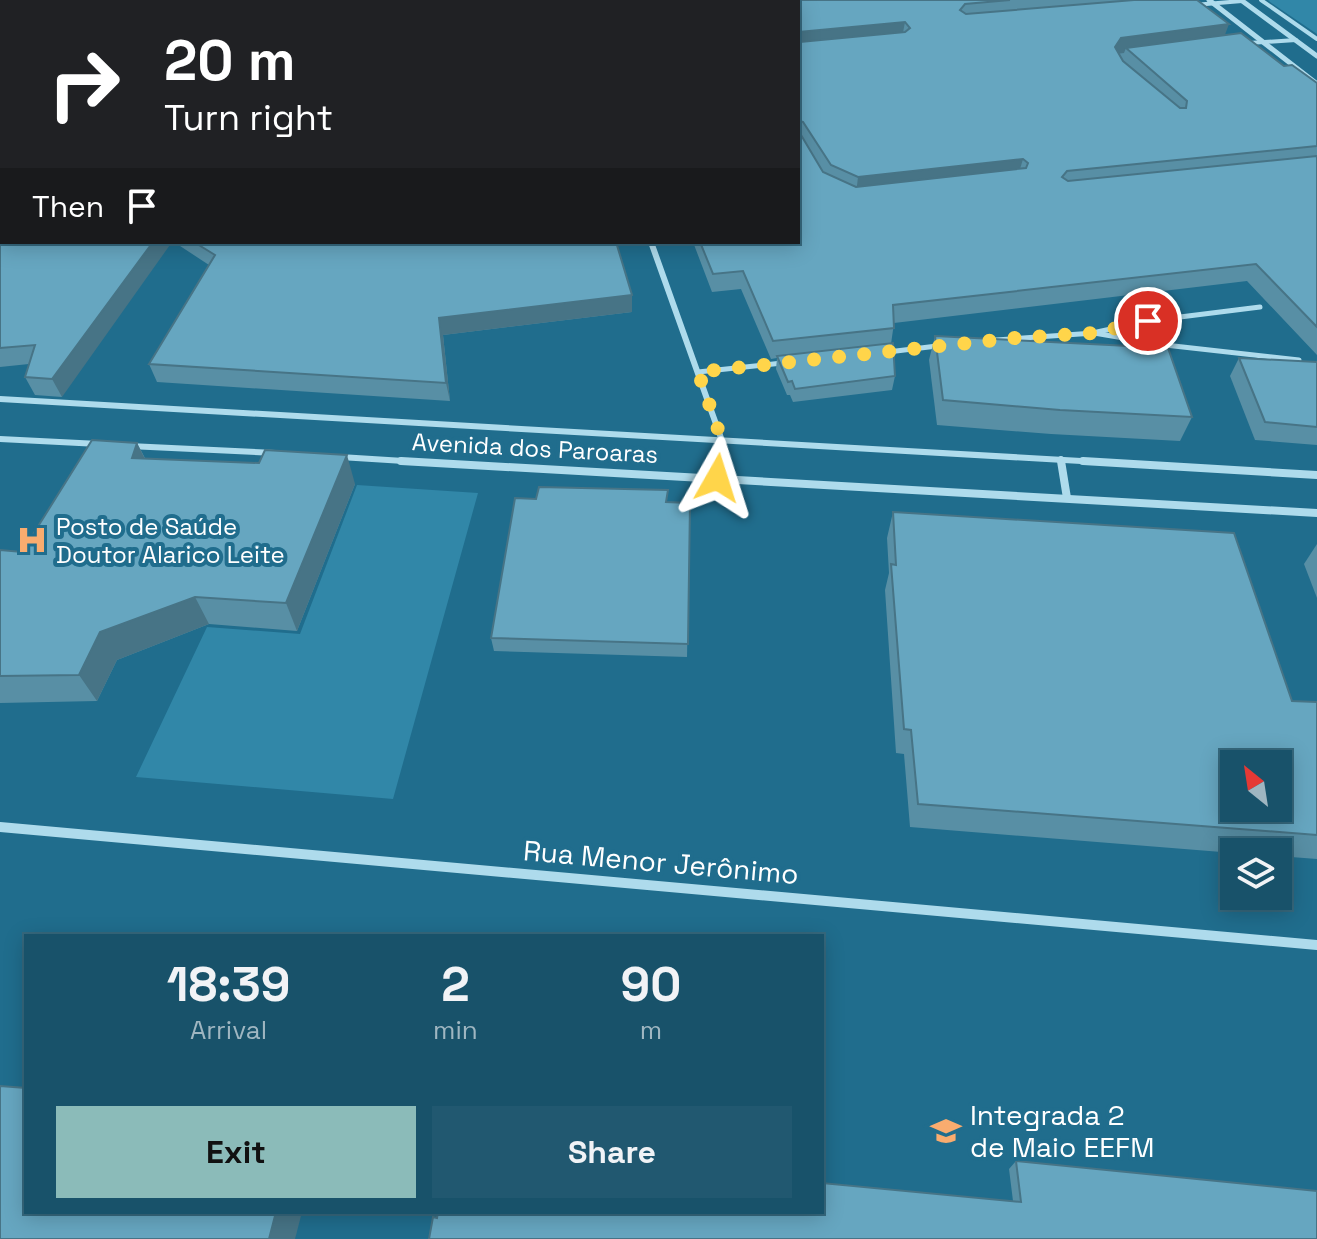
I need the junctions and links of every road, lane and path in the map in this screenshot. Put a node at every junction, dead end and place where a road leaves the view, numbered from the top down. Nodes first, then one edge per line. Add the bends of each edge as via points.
1 (1261, 0) edge
2 (1242, 1) edge
3 (1211, 2) edge
4 (1190, 5) edge
5 (1317, 39) edge
6 (1296, 40) junction
7 (1263, 42) junction
8 (1249, 43) edge
9 (1317, 56) edge
10 (1317, 84) edge
11 (652, 244) edge
12 (1260, 307) dead end
13 (1094, 333) junction
14 (985, 341) edge
15 (940, 346) edge
16 (880, 352) edge
17 (1299, 360) edge
18 (789, 362) edge
19 (698, 372) junction
20 (0, 399) edge
21 (721, 438) junction
22 (0, 439) edge
23 (110, 445) edge
24 (125, 446) edge
25 (282, 454) edge
26 (329, 456) edge
27 (1061, 459) junction
28 (1317, 475) edge
29 (717, 478) junction
30 (1067, 498) junction
31 (1317, 513) edge
32 (0, 827) edge
33 (1317, 945) edge

1 - 5 street
2 - 3 lane
2 - 6 street
3 - 4 lane
3 - 7 street
6 - 7 lane
6 - 9 street
7 - 8 lane
7 - 10 street
11 - 19 street
12 - 13 lane
13 - 14 lane
13 - 17 lane
15 - 16 lane
18 - 19 lane
19 - 21 street
20 - 21 street, Avenida dos Paroaras
21 - 27 street, Avenida dos Paroaras
21 - 29 street
22 - 23 street
24 - 25 street
26 - 29 street, Avenida dos Paroaras
27 - 28 street, Avenida dos Paroaras
27 - 30 street
29 - 30 street, Avenida dos Paroaras
30 - 31 street, Avenida dos Paroaras
32 - 33 street, Rua Menor Jerônimo

